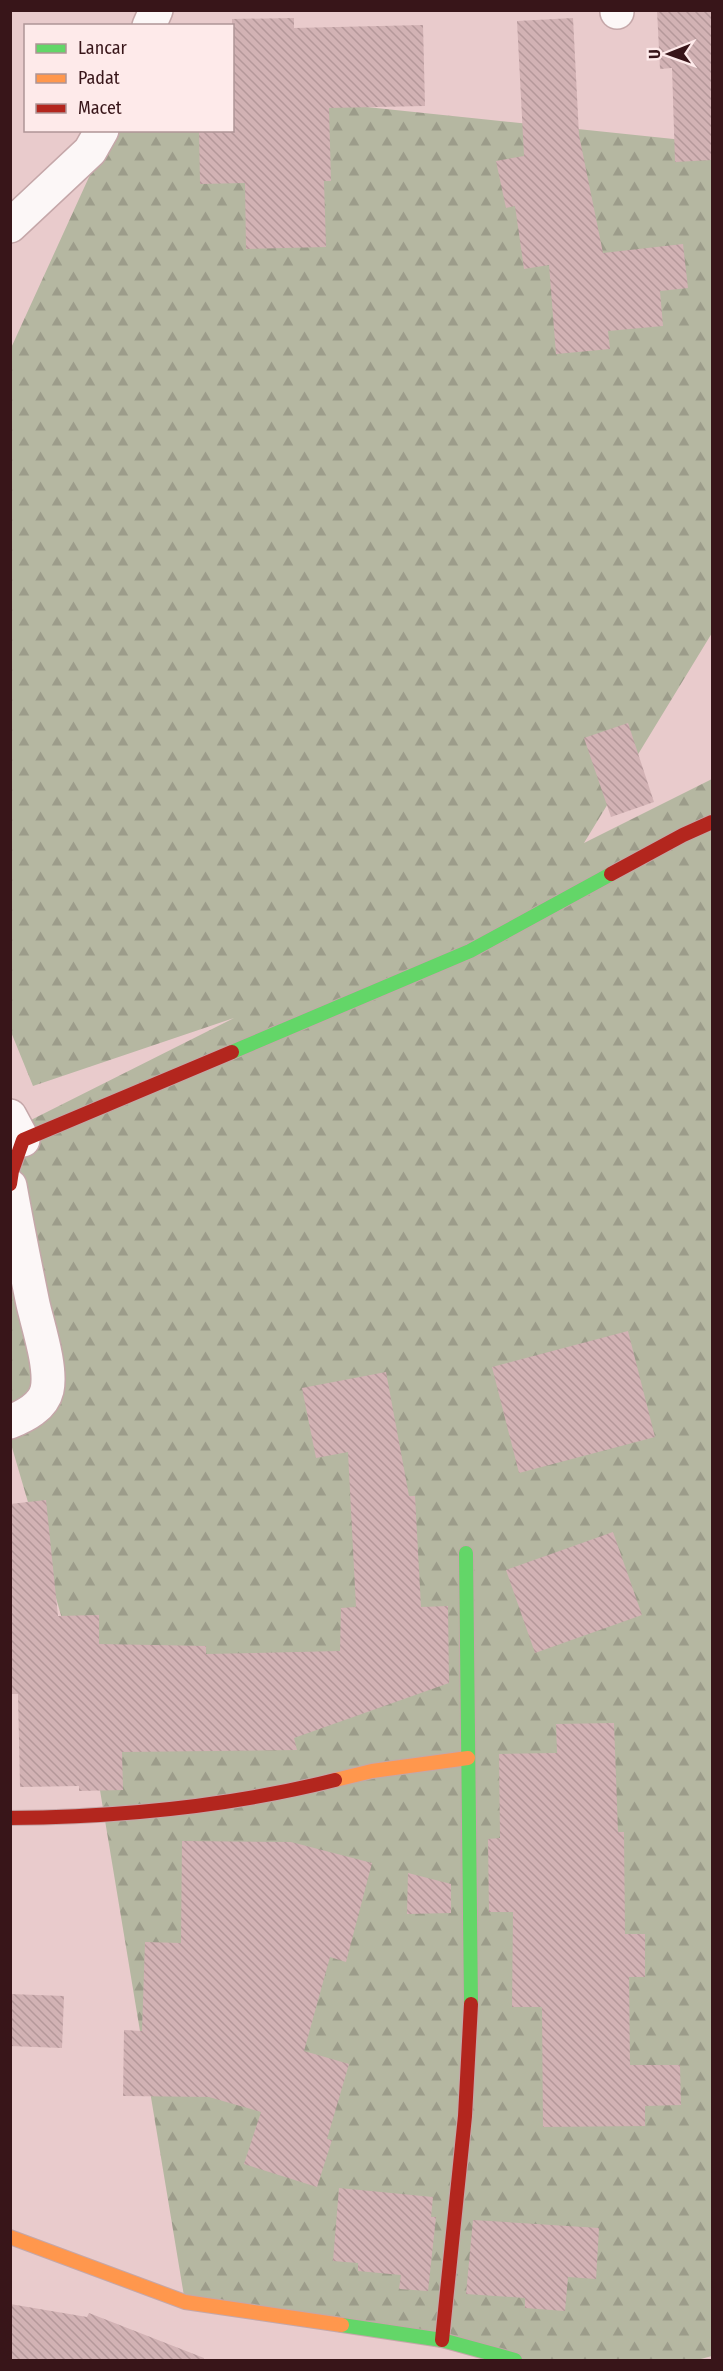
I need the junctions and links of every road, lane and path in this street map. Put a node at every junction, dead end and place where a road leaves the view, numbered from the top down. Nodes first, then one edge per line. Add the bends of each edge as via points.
1 (156, 10) edge
2 (150, 24) edge
3 (101, 132) edge
4 (10, 226) edge
5 (712, 822) edge
6 (17, 1128) edge
7 (10, 1185) edge
8 (10, 1422) edge
9 (466, 1553) dead end
10 (468, 1758) junction
11 (10, 1818) edge
12 (10, 2237) edge
13 (442, 2340) junction
14 (515, 2361) edge

1 - 2 street
3 - 4 street via 90,151
5 - 6 street via 470,951
6 - 7 street
7 - 8 street via 46,1361 47,1390 37,1407
9 - 10 street
10 - 11 street via 372,1772 245,1798 84,1817
10 - 13 street via 471,2006 465,2116
12 - 13 street via 185,2302
13 - 14 street

